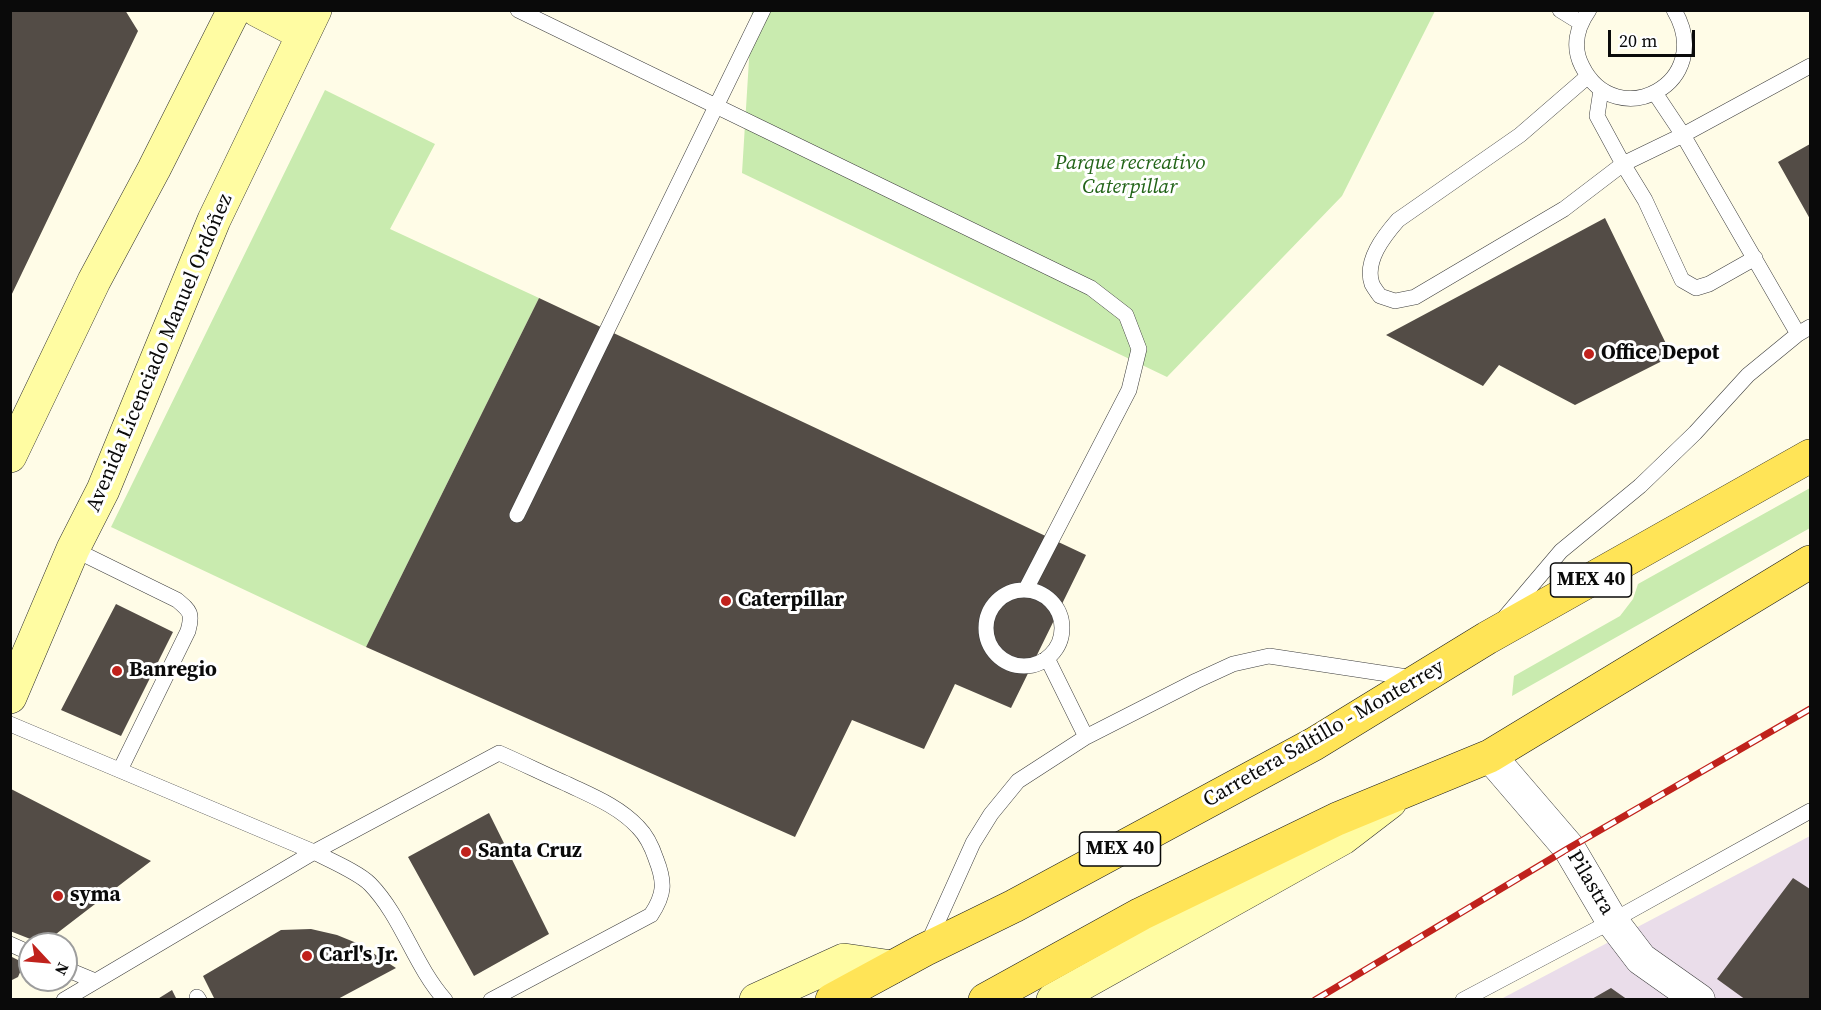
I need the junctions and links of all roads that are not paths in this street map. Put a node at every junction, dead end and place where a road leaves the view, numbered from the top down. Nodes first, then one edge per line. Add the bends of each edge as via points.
1 (234, 10) edge
2 (257, 10) edge
3 (518, 10) edge
4 (763, 10) edge
5 (1560, 10) edge
6 (1674, 10) edge
7 (1585, 17) edge
8 (309, 22) edge
9 (1810, 66) edge
10 (1587, 77) junction
11 (1601, 90) junction
12 (1655, 93) junction
13 (717, 106) junction
14 (1683, 135) junction
15 (1623, 164) junction
16 (1755, 258) junction
17 (1804, 331) edge
18 (10, 456) edge
19 (1810, 456) edge
20 (518, 515) dead end
21 (73, 549) junction
22 (1810, 562) edge
23 (1026, 589) junction
24 (1487, 638) junction
25 (1047, 658) junction
26 (1420, 679) junction
27 (10, 697) edge
28 (10, 724) edge
29 (1086, 737) junction
30 (1490, 756) junction
31 (120, 770) junction
32 (1407, 790) junction
33 (1810, 811) edge
34 (314, 852) junction
35 (1612, 921) junction
36 (924, 950) junction
37 (892, 968) junction
38 (78, 974) edge
39 (94, 981) junction
40 (436, 994) edge
41 (64, 999) edge
42 (445, 999) edge
43 (491, 999) edge
44 (756, 999) edge
45 (832, 999) edge
46 (985, 999) edge
47 (1053, 999) edge
48 (1463, 999) edge
49 (1699, 999) edge

1 - 18 main road via 94,281
2 - 8 main road
3 - 13 lane
4 - 13 lane
5 - 7 lane
6 - 12 lane via 1685,39 1684,55 1668,84
7 - 10 lane via 1576,41 1578,60
8 - 21 main road, Avenida Licenciado Manuel Ordóñez via 214,220 103,490
9 - 14 lane
10 - 11 lane
10 - 15 lane via 1520,135 1398,220 1375,254 1372,283 1380,296 1395,301 1415,297 1564,209
11 - 12 lane via 1618,97 1637,98
11 - 15 lane via 1597,116
12 - 14 lane
13 - 20 lane
13 - 23 lane via 1091,288 1126,315 1139,349 1129,390
14 - 15 lane
14 - 16 lane
15 - 16 lane via 1645,200 1682,280 1696,288
16 - 17 lane
17 - 24 lane via 1748,375 1640,486 1561,551
19 - 24 main road, Carretera Saltillo - Monterrey / MEX 40
21 - 27 main road, Avenida Licenciado Manuel Ordóñez
21 - 31 lane via 177,600 189,610 188,631
22 - 30 main road
23 - 25 lane via 1050,600 1062,623 1056,648
23 - 25 lane via 1001,597 986,619 986,633 998,656 1009,663 1022,666
24 - 26 main road, Carretera Saltillo - Monterrey / MEX 40
25 - 29 lane
26 - 29 lane via 1269,656 1233,664
26 - 36 main road, Carretera Saltillo - Monterrey / MEX 40 via 1314,744 1014,906
28 - 31 lane
29 - 36 lane via 1018,782 990,814
30 - 32 main road
30 - 35 street, Pilastra via 1569,848
31 - 34 lane
32 - 46 main road via 1337,819 1141,914
32 - 47 main road via 1343,838
33 - 35 lane
34 - 39 lane
34 - 40 lane via 369,883 387,907
34 - 43 lane via 499,753 623,813 651,844 663,875 658,904 651,915
35 - 48 lane
35 - 49 street, Pilastra via 1641,959
36 - 37 main road, Carretera Saltillo - Monterrey / MEX 40
37 - 44 main road via 844,960
37 - 45 main road, Carretera Saltillo - Monterrey / MEX 40
38 - 39 lane
39 - 41 lane
40 - 42 lane

